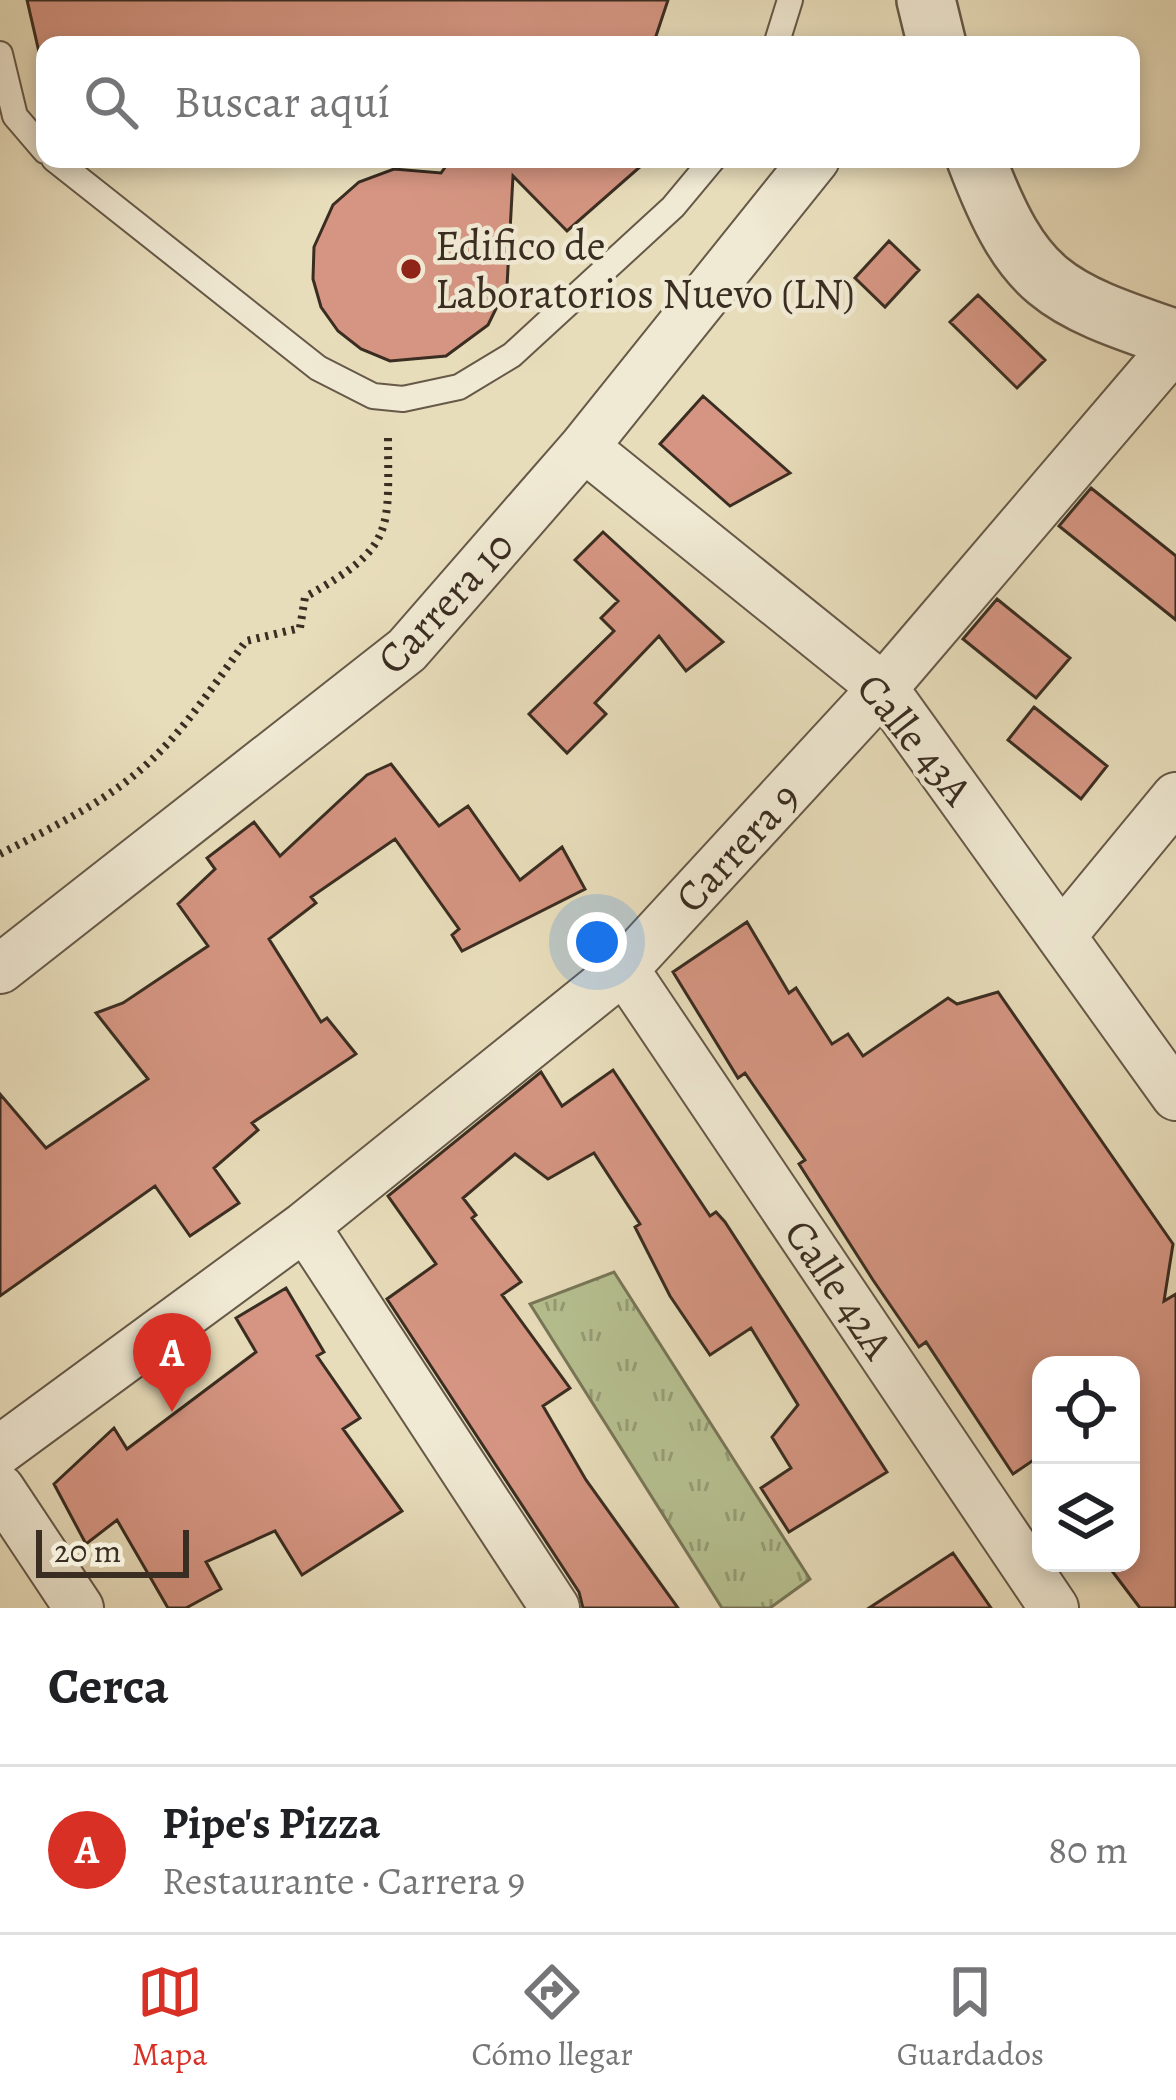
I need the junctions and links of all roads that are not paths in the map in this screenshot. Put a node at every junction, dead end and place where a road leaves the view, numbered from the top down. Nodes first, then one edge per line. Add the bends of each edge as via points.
1 (790, 0) edge
2 (779, 36) edge
3 (0, 54) edge
4 (36, 140) edge
5 (65, 168) edge
6 (706, 168) edge
7 (808, 168) edge
8 (980, 168) edge
9 (1176, 342) edge
10 (584, 446) junction
11 (883, 688) junction
12 (1176, 797) edge
13 (1063, 934) junction
14 (0, 969) edge
15 (624, 970) junction
16 (1122, 1019) junction
17 (1176, 1052) edge
18 (1176, 1096) edge
19 (305, 1226) junction
20 (0, 1450) edge
21 (0, 1489) edge
22 (79, 1608) edge
23 (556, 1608) edge
24 (1054, 1608) edge

1 - 2 lane
3 - 4 lane via 16,116
5 - 6 lane via 318,368 373,396 403,399 459,387 512,355
7 - 10 street, Carrera 10
8 - 9 street via 1005,233 1046,284 1084,308
9 - 11 street, Carrera 9
10 - 11 street, Calle 43A
10 - 14 street, Carrera 10 via 407,650
11 - 13 street, Calle 43A
11 - 15 street, Carrera 9
12 - 13 street
13 - 16 street, Calle 43A
15 - 19 street, Carrera 9
15 - 24 street, Calle 42A
16 - 17 street
16 - 18 street, Calle 43A
19 - 20 street, Carrera 9
19 - 23 street
21 - 22 street

